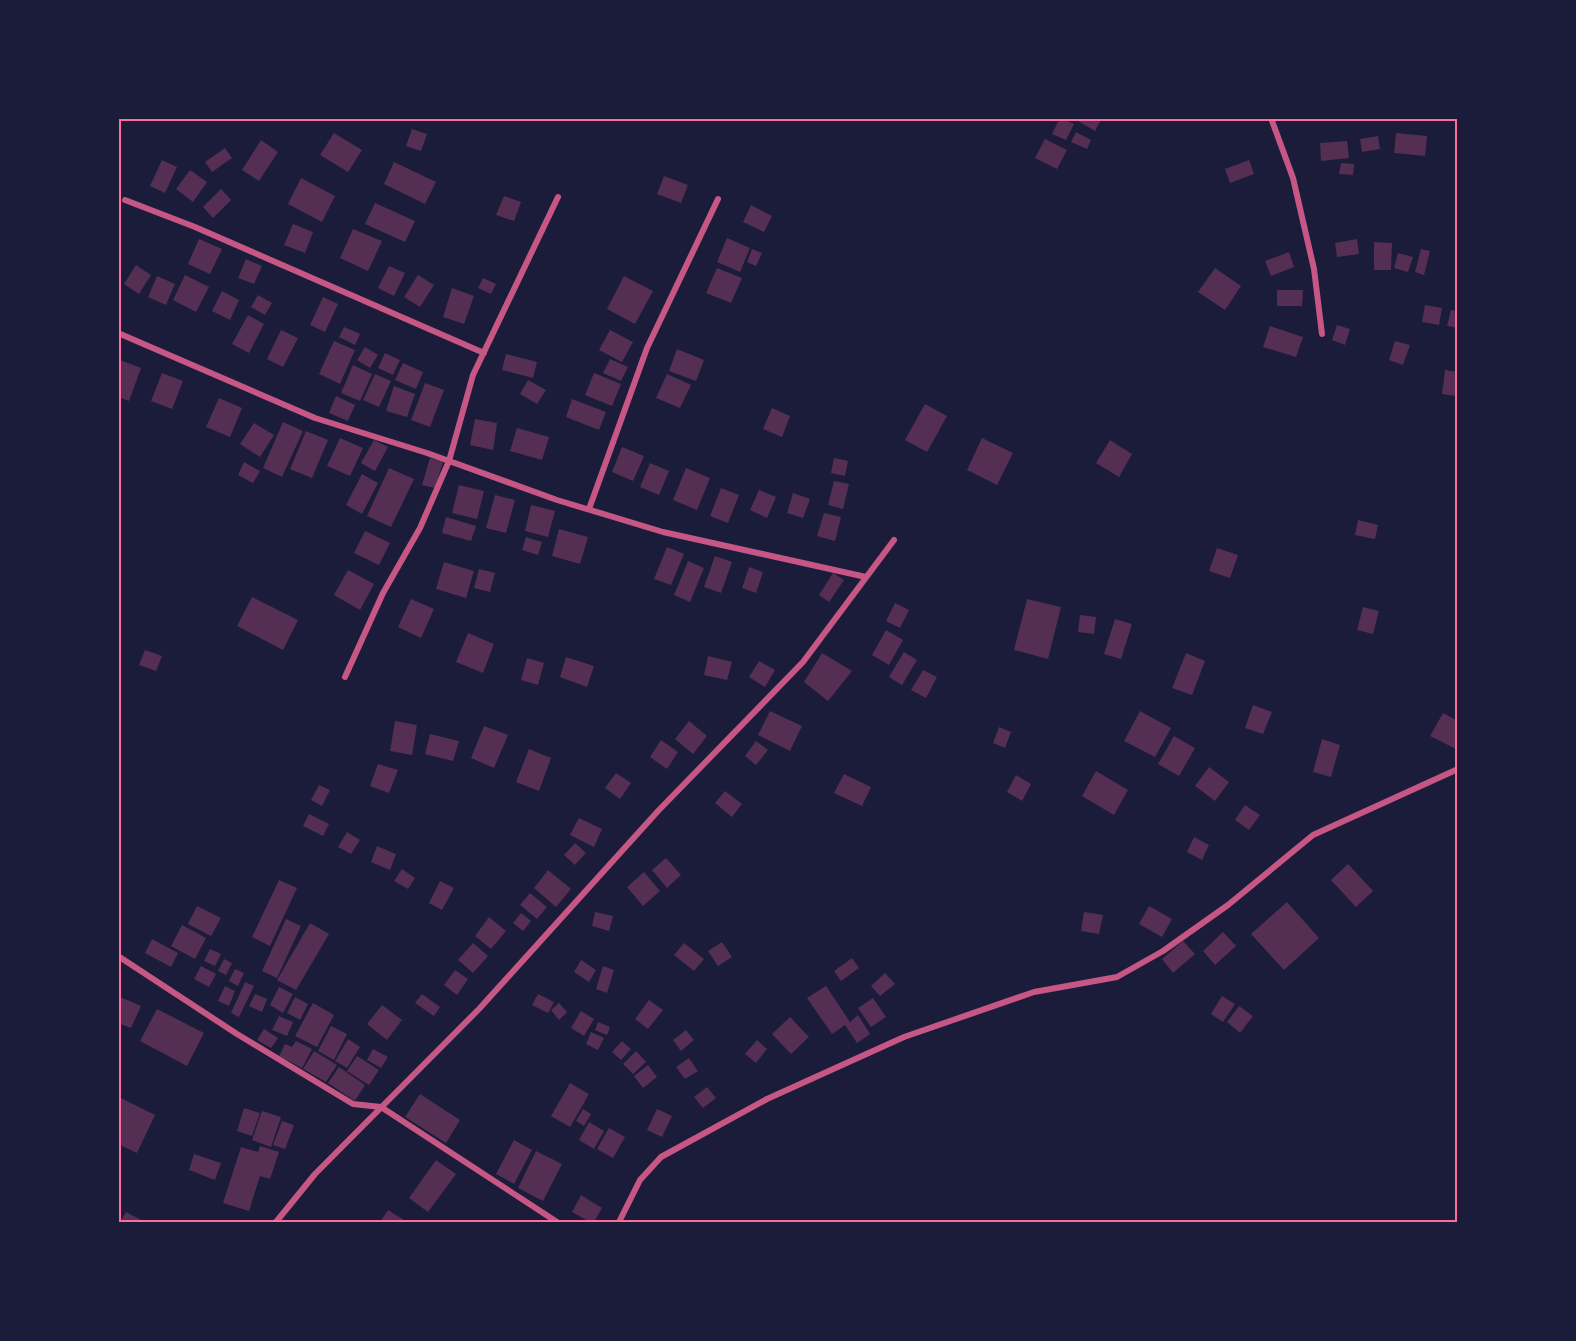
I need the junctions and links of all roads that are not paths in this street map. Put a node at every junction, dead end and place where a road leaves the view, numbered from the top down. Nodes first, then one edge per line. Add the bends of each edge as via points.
1 (1271, 118) edge
2 (558, 197) dead end
3 (718, 199) dead end
4 (125, 200) dead end
5 (118, 333) edge
6 (1322, 334) dead end
7 (484, 353) junction
8 (449, 461) junction
9 (589, 509) junction
10 (894, 540) dead end
11 (866, 577) junction
12 (345, 677) dead end
13 (1458, 769) edge
14 (118, 956) edge
15 (381, 1107) junction
16 (276, 1222) edge
17 (557, 1222) edge
18 (619, 1222) edge

1 - 6 street via 1295,189 1314,269
2 - 7 street
3 - 9 street via 647,348
4 - 7 street
5 - 8 street via 315,418
7 - 8 street via 473,375
8 - 9 street
8 - 12 street
9 - 11 street via 663,532
10 - 11 street
11 - 15 street via 803,662 658,811 479,1009
13 - 18 street via 1313,835 1228,905 1163,951 1117,977 1034,992 904,1037 767,1099 661,1157 640,1180
14 - 15 street via 353,1104
15 - 16 street via 315,1174
15 - 17 street

